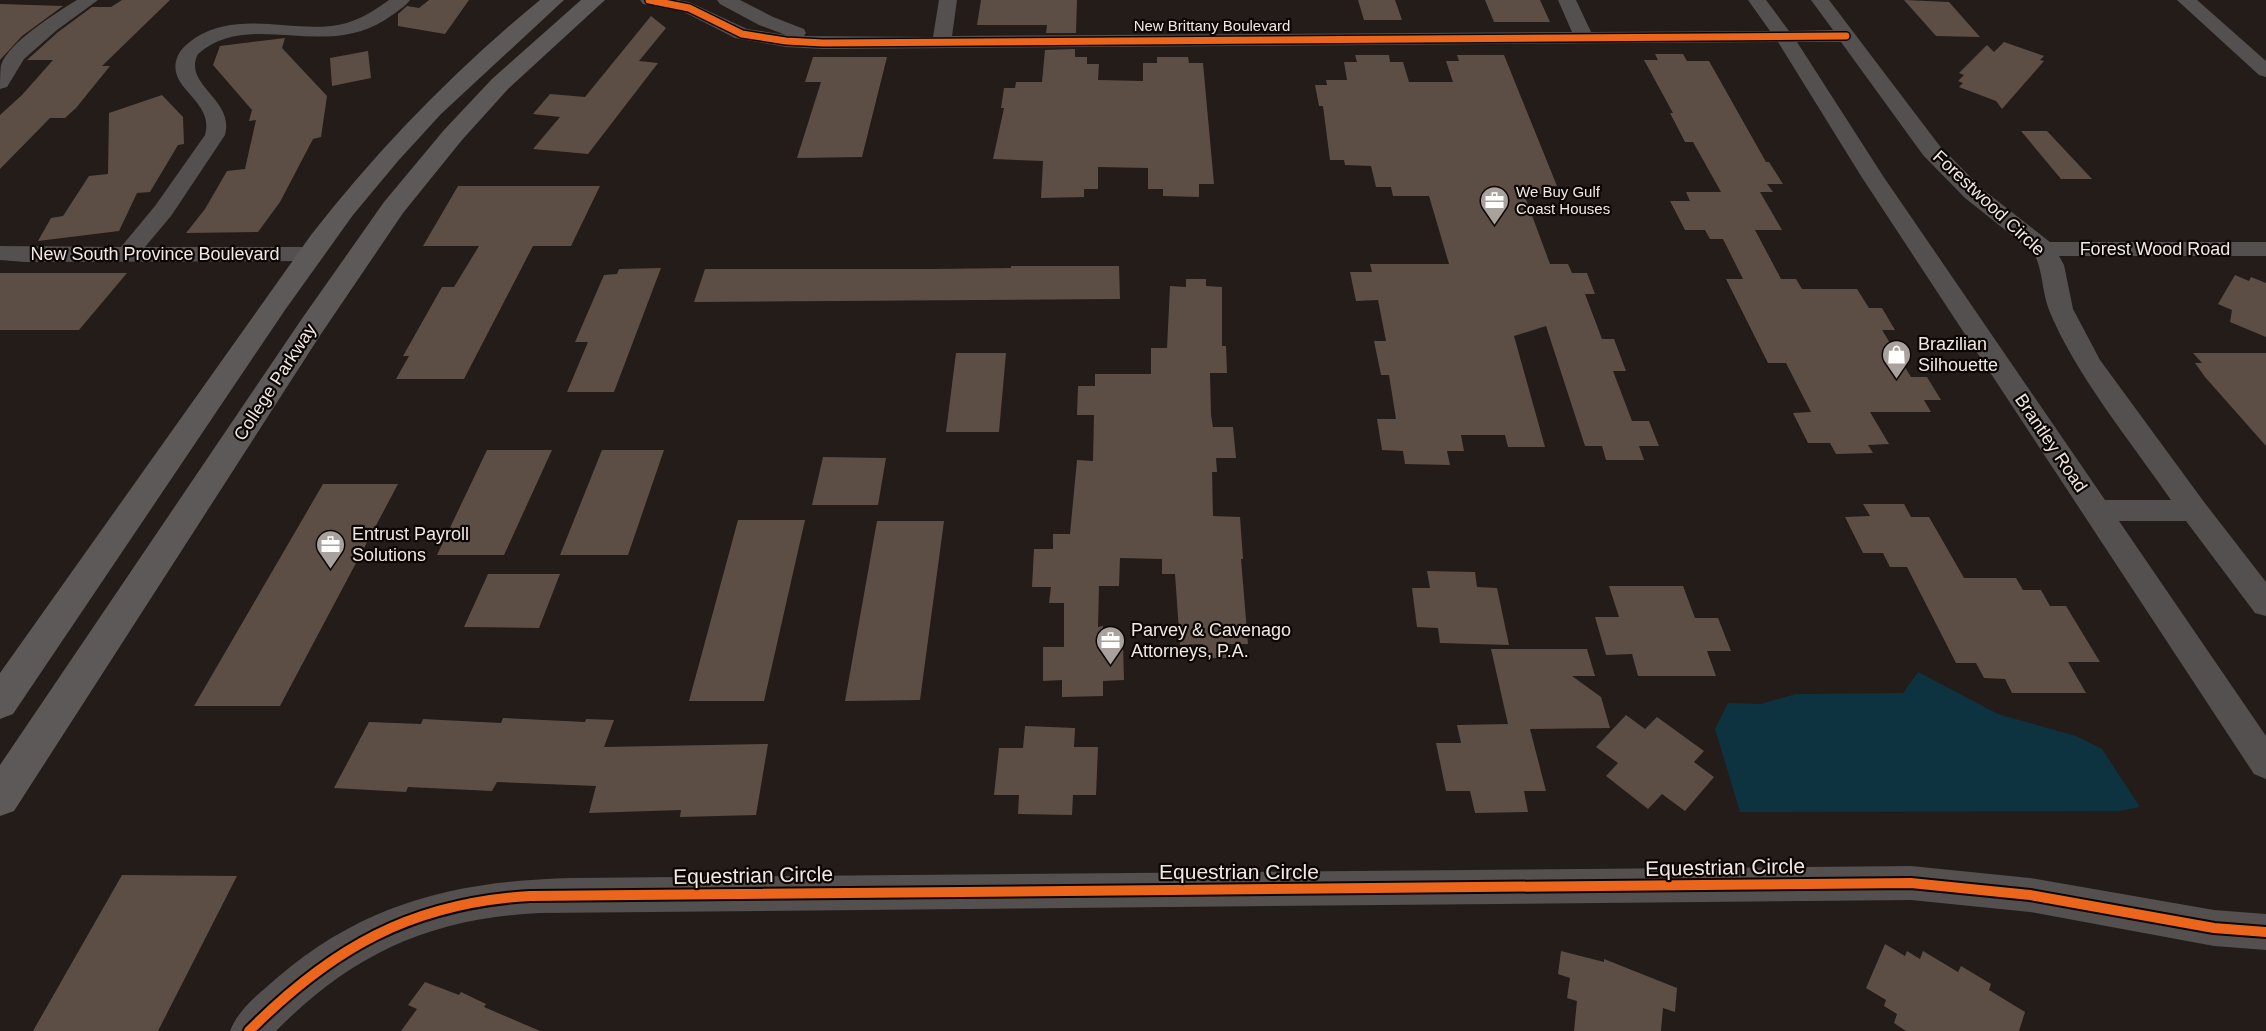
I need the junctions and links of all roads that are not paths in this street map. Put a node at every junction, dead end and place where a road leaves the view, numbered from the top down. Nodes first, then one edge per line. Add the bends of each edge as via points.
1 (88, 0) edge
2 (401, 0) edge
3 (553, 0) edge
4 (594, 0) edge
5 (649, 0) edge
6 (726, 0) edge
7 (948, 0) edge
8 (1568, 0) edge
9 (1757, 0) edge
10 (1820, 0) edge
11 (2186, 0) edge
12 (1846, 36) junction
13 (1784, 37) junction
14 (1584, 38) junction
15 (852, 42) junction
16 (942, 42) junction
17 (2266, 70) edge
18 (0, 83) edge
19 (2044, 249) junction
20 (2266, 249) edge
21 (0, 253) edge
22 (311, 254) junction
23 (127, 255) junction
24 (232, 366) junction
25 (285, 367) junction
26 (245, 428) junction
27 (189, 429) junction
28 (2194, 510) junction
29 (2096, 511) junction
30 (2266, 604) edge
31 (0, 703) edge
32 (2266, 764) edge
33 (0, 798) edge
34 (2266, 932) edge
35 (249, 1031) edge

1 - 18 street via 16,56
2 - 23 street via 350,29 328,33 234,29 194,47 186,58 185,70 188,81 213,109 218,121 215,135 163,211
3 - 22 main road via 444,97 373,174
4 - 25 main road, College Parkway via 500,84 426,166
5 - 15 street, New Brittany Boulevard via 689,8 742,34 759,38
6 - 15 street, New Brittany Boulevard via 790,31
7 - 16 street
8 - 14 street
9 - 13 street, Brantley Road
10 - 12 street, Forestwood Circle
11 - 17 street
12 - 13 street
12 - 19 street, Forestwood Circle via 1956,178
13 - 14 street, New Brittany Boulevard
13 - 29 street, Brantley Road
14 - 16 street, New Brittany Boulevard
15 - 16 street, New Brittany Boulevard
19 - 20 street, Forest Wood Road
19 - 28 street, Forestwood Circle via 2052,265 2061,309 2076,341
21 - 23 street, New South Province Boulevard
22 - 23 street, New South Province Boulevard
22 - 24 main road
24 - 25 main road
24 - 27 main road
25 - 26 main road, College Parkway
26 - 27 main road
26 - 33 main road, College Parkway
27 - 31 main road
28 - 29 street
28 - 30 street
29 - 32 street, Brantley Road
34 - 35 street, Equestrian Circle via 2214,928 2030,895 1911,883 571,895 491,899 446,907 396,923 318,968 274,1004

